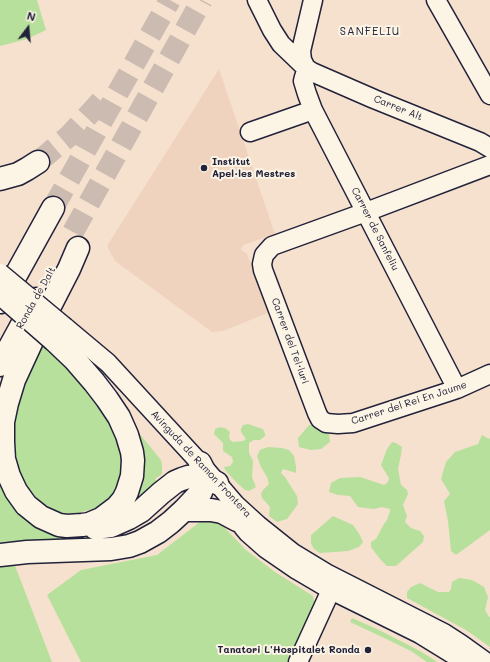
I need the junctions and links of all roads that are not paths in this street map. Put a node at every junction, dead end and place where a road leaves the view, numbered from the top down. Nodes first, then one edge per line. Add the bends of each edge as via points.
1 (257, 0) edge
2 (312, 0) edge
3 (436, 0) edge
4 (309, 70) junction
5 (490, 95) edge
6 (313, 110) junction
7 (250, 132) dead end
8 (490, 148) edge
9 (38, 162) tunnel mouth
10 (490, 166) edge
11 (0, 179) edge
12 (53, 208) tunnel mouth
13 (366, 212) junction
14 (0, 273) edge
15 (0, 290) edge
16 (0, 293) edge
17 (0, 304) edge
18 (58, 333) junction
19 (0, 365) edge
20 (490, 374) edge
21 (457, 389) junction
22 (326, 423) joint
23 (204, 477) junction
24 (184, 510) junction
25 (237, 520) junction
26 (59, 525) junction
27 (0, 555) edge
28 (331, 590) junction
29 (298, 662) edge
30 (465, 662) edge
31 (486, 662) edge

1 - 4 street via 281,44
2 - 4 street via 301,52 302,60
3 - 5 street
4 - 6 street, Carrer de Sanfeliu via 303,81
4 - 8 street, Carrer Alt
6 - 7 street
6 - 13 street, Carrer de Sanfeliu
9 - 11 highway via 18,174
10 - 13 street
12 - 17 highway
13 - 21 street, Carrer de Sanfeliu
13 - 22 street, Carrer del Tel·luri via 272,246 264,255 262,264 317,413
14 - 18 street, Avinguda de Ramon Frontera, bridge
15 - 18 street, Avinguda de Ramon Frontera, bridge
16 - 18 highway, bridge
18 - 23 street, Avinguda de Ramon Frontera
18 - 26 highway via 118,417 127,435 133,460 130,484 123,500 117,506 90,524
19 - 26 highway, Ronda de Dalt via 75,240 69,269 14,380 4,422 4,459 16,492 33,512
20 - 21 street, Carrer del Rei En Jaume
21 - 22 street, Carrer del Rei En Jaume via 353,423
23 - 24 highway via 201,492
23 - 25 street, Avinguda de Ramon Frontera
23 - 26 highway via 188,477 175,482 141,511 111,526 89,529
23 - 31 street, Avinguda de Ramon Frontera via 293,553 326,573 444,633
24 - 25 highway via 212,510
24 - 27 highway via 158,532 129,546
25 - 28 street, Avinguda de Ramon Frontera via 265,548
28 - 29 street
28 - 30 street, Avinguda de Ramon Frontera via 420,634

